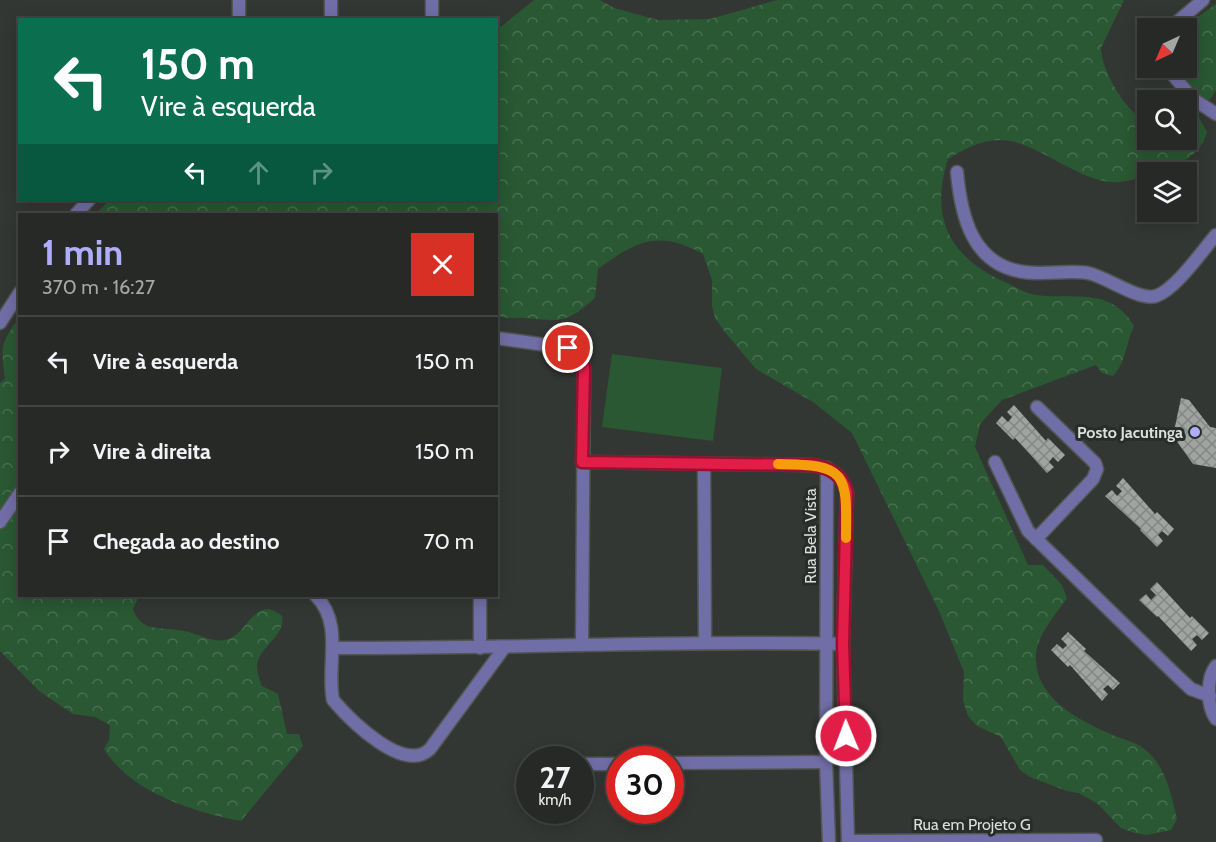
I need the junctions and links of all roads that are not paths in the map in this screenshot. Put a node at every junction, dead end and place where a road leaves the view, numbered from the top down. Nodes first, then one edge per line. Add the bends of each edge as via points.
1 (239, 0) edge
2 (331, 0) edge
3 (432, 0) edge
4 (1203, 0) edge
5 (239, 18) edge
6 (331, 18) edge
7 (432, 18) edge
8 (1182, 18) edge
9 (1175, 78) edge
10 (1216, 113) edge
11 (957, 172) dead end
12 (88, 201) edge
13 (77, 213) edge
14 (1216, 234) edge
15 (18, 295) edge
16 (0, 323) edge
17 (498, 338) edge
18 (1037, 407) dead end
19 (582, 462) junction
20 (994, 462) dead end
21 (704, 464) junction
22 (827, 468) junction
23 (18, 496) edge
24 (0, 522) edge
25 (1036, 539) junction
26 (317, 597) edge
27 (480, 597) edge
28 (705, 642) junction
29 (826, 643) junction
30 (843, 644) junction
31 (582, 645) junction
32 (333, 648) junction
33 (480, 648) junction
34 (504, 648) junction
35 (1216, 666) edge
36 (1210, 696) junction
37 (1216, 719) edge
38 (826, 762) junction
39 (684, 763) edge
40 (829, 836) edge
41 (848, 837) edge
42 (1095, 840) dead end

1 - 5 street
2 - 6 street
3 - 7 street
4 - 8 street
9 - 10 street via 1193,99
11 - 14 street via 968,230 985,253 1014,270 1088,273 1154,297 1168,290
12 - 13 street
15 - 16 street
17 - 19 street via 568,348 581,358
18 - 25 street via 1097,469 1093,479
19 - 21 street
19 - 31 street
20 - 25 street via 1023,524
21 - 22 street
21 - 28 street
22 - 29 street, Rua Bela Vista
22 - 30 street, Rua Bela Vista via 840,476 847,492
23 - 24 street
25 - 36 street via 1191,689
26 - 32 street via 327,608
27 - 33 street
28 - 29 street
28 - 31 street
29 - 30 street
29 - 38 street, Rua Bela Vista
30 - 41 street, Rua Bela Vista
31 - 34 street
32 - 33 street
32 - 34 street via 333,700 391,750 415,758 430,749
33 - 34 street
35 - 36 street via 1211,675
36 - 37 street via 1210,710
38 - 39 street
38 - 40 street, Rua Bela Vista
40 - 41 street, Rua em Projeto G
41 - 42 street, Rua em Projeto G

